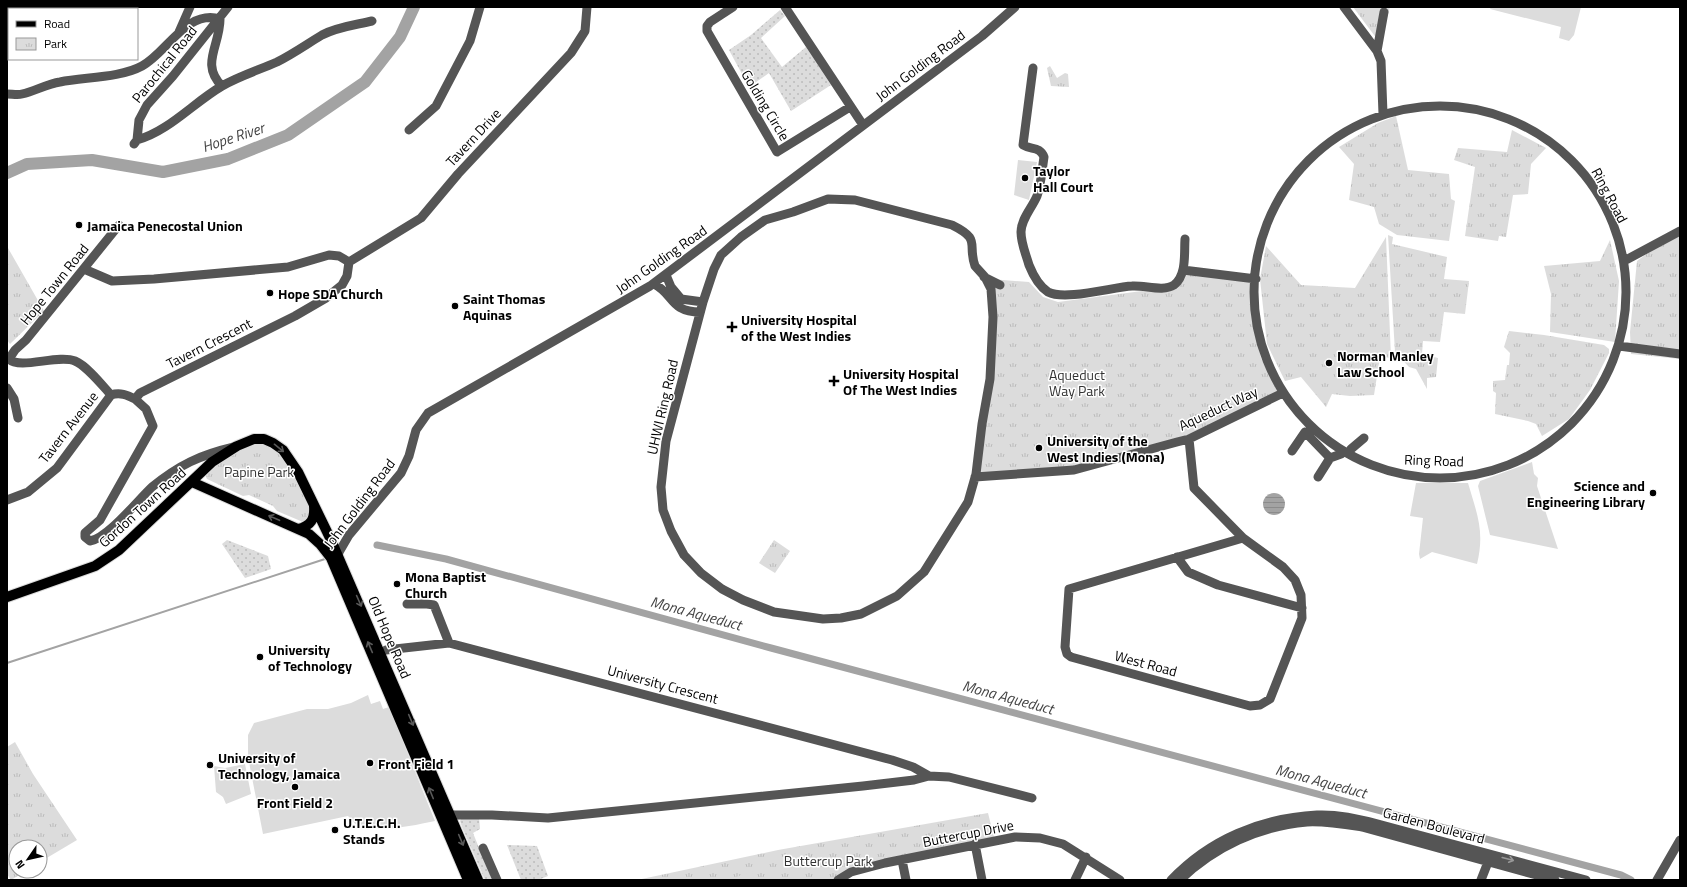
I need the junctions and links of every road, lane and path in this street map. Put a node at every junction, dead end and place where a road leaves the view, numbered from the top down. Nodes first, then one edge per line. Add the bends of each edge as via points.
1 (190, 7) edge
2 (228, 7) edge
3 (480, 7) edge
4 (587, 7) edge
5 (733, 7) edge
6 (785, 7) edge
7 (1015, 7) edge
8 (1344, 7) edge
9 (1384, 12) dead end
10 (220, 19) junction
11 (372, 22) dead end
12 (179, 32) junction
13 (1377, 52) junction
14 (1033, 68) dead end
15 (222, 86) junction
16 (7, 94) edge
17 (850, 107) junction
18 (1383, 114) junction
19 (863, 125) junction
20 (409, 130) dead end
21 (119, 225) dead end
22 (1680, 231) edge
23 (1185, 239) dead end
24 (1624, 261) junction
25 (349, 262) junction
26 (84, 269) junction
27 (1183, 270) junction
28 (666, 274) junction
29 (982, 278) junction
30 (1256, 279) junction
31 (654, 284) junction
32 (1000, 285) dead end
33 (703, 302) junction
34 (700, 312) junction
35 (1619, 346) junction
36 (1680, 354) edge
37 (8, 360) edge
38 (7, 388) edge
39 (1283, 393) junction
40 (111, 395) junction
41 (135, 399) junction
42 (18, 418) dead end
43 (1364, 438) dead end
44 (1189, 439) junction
45 (240, 444) junction
46 (1351, 449) dead end
47 (1292, 451) dead end
48 (1340, 454) dead end
49 (1330, 458) junction
50 (975, 477) junction
51 (1318, 477) dead end
52 (192, 482) junction
53 (7, 500) edge
54 (314, 504) junction
55 (298, 528) junction
56 (1243, 538) junction
57 (1177, 557) junction
58 (335, 558) junction
59 (7, 597) edge
60 (407, 604) dead end
61 (1302, 608) junction
62 (449, 643) junction
63 (386, 650) dead end
64 (929, 776) junction
65 (1032, 798) dead end
66 (450, 814) junction
67 (440, 815) junction
68 (1680, 840) edge
69 (974, 844) junction
70 (483, 848) dead end
71 (1086, 857) junction
72 (1489, 858) junction
73 (902, 860) junction
74 (468, 880) edge
75 (478, 880) edge
76 (497, 880) edge
77 (838, 880) edge
78 (906, 880) edge
79 (982, 880) edge
80 (1076, 880) edge
81 (1120, 880) edge
82 (1171, 880) edge
83 (1180, 880) edge
84 (1481, 880) edge
85 (1555, 880) edge
86 (1586, 880) edge
87 (1657, 880) edge

1 - 12 street
2 - 10 street, Parochical Road
3 - 20 street via 470,42 436,106
4 - 25 street, Tavern Drive via 585,31 571,54 458,174 421,218
5 - 17 street, Golding Circle via 710,22 706,26 707,31 778,152
6 - 17 street
7 - 19 street, John Golding Road via 982,36
8 - 13 street
9 - 13 street
10 - 12 street via 202,19
10 - 15 street via 220,33 210,63 215,79
10 - 15 street, Parochical Road via 147,105 139,120 135,142 176,119
11 - 15 street via 322,35 301,50
12 - 16 street via 142,66 118,74 58,82 22,94
13 - 18 street via 1380,61
14 - 27 street via 1023,145 1037,149 1044,157 1037,195 1021,232 1022,245 1032,271 1042,287 1062,295 1133,286 1165,288 1174,284 1183,274
17 - 19 street
18 - 24 street, Ring Road via 1424,105 1461,107 1507,119 1534,132 1580,168 1607,214
18 - 30 street, Ring Road via 1331,142 1313,157 1277,199 1257,260
19 - 28 street, John Golding Road
21 - 26 street, Hope Town Road
22 - 24 street
23 - 27 street
24 - 35 street, Ring Road via 1626,310
25 - 26 street via 339,256 329,255 288,267 112,281
25 - 41 street, Tavern Crescent via 347,276 342,285 326,298 140,393
26 - 37 street, Hope Town Road
27 - 30 street
28 - 31 street, John Golding Road
28 - 33 street via 671,287 681,299
29 - 32 street
29 - 33 street, UHWI Ring Road via 975,266 970,237 952,225 855,200 828,199 765,220 741,236 721,255
29 - 50 street, UHWI Ring Road via 991,290 992,299 990,374
30 - 39 street, Ring Road via 1260,332 1267,360
31 - 34 street via 677,306 692,312
31 - 58 street, John Golding Road via 428,413 416,430 401,473 349,535
33 - 34 street, UHWI Ring Road
34 - 50 street, UHWI Ring Road via 666,441 661,487 663,510 684,555 701,574 722,589 774,612 824,619 861,614 873,609 897,596 924,572 968,502
35 - 36 street
35 - 39 street, Ring Road via 1600,388 1570,425 1532,453 1505,466 1477,475 1444,477 1400,474 1368,462 1320,434
37 - 40 street, Hope Town Road via 20,363 58,358 76,361
38 - 42 street via 14,400
39 - 44 street, Aqueduct Way
40 - 41 street via 125,394
40 - 53 street, Tavern Avenue via 57,468 28,492
41 - 45 street via 146,410 153,426 100,520 85,533 88,540 94,541 104,534 152,488 188,461
43 - 46 street
44 - 50 street, Aqueduct Way via 1074,470
44 - 56 street via 1194,488
45 - 52 main road, Gordon Town Road via 212,462
45 -> 54 main road, Old Hope Road via 254,439 264,439 283,450 298,472
47 - 49 street via 1305,432
48 - 49 street
49 - 51 street
55 -> 52 main road, Old Hope Road
52 - 59 main road, Gordon Town Road via 119,550 95,566
54 - 55 main road via 312,520 307,526
54 - 58 main road, Old Hope Road
55 - 58 main road, Old Hope Road
56 - 57 street, West Road
56 - 61 street, West Road via 1284,567 1295,580 1301,595
57 - 61 street via 1188,572 1218,585
57 - 61 street, West Road via 1069,588 1066,654 1250,706 1260,706 1270,699 1302,618
58 -> 66 main road, Old Hope Road
67 -> 58 main road, Old Hope Road
60 - 62 street via 434,605
62 - 63 street, University Crescent
62 - 64 street, University Crescent via 886,758 913,766
64 - 65 street, University Crescent via 949,777
64 - 66 street, University Crescent via 863,786 563,817
66 - 67 street, University Crescent
66 -> 75 main road, Old Hope Road
67 - 74 main road, Old Hope Road
68 - 87 street
69 - 71 street, Buttercup Drive via 1015,837 1040,838 1064,844
69 - 73 street, Buttercup Drive
69 - 79 street
70 - 76 street
71 - 80 street
71 - 81 street, Buttercup Drive
72 - 82 street, Garden Boulevard via 1364,821 1318,815 1275,820 1236,833 1197,856
72 - 83 street, Garden Boulevard via 1362,827 1330,822 1307,822 1276,827 1241,839 1210,856
72 - 84 street
72 - 85 street, Garden Boulevard
72 -> 86 street, Garden Boulevard
73 - 77 street, Buttercup Drive via 851,872
73 - 78 street

